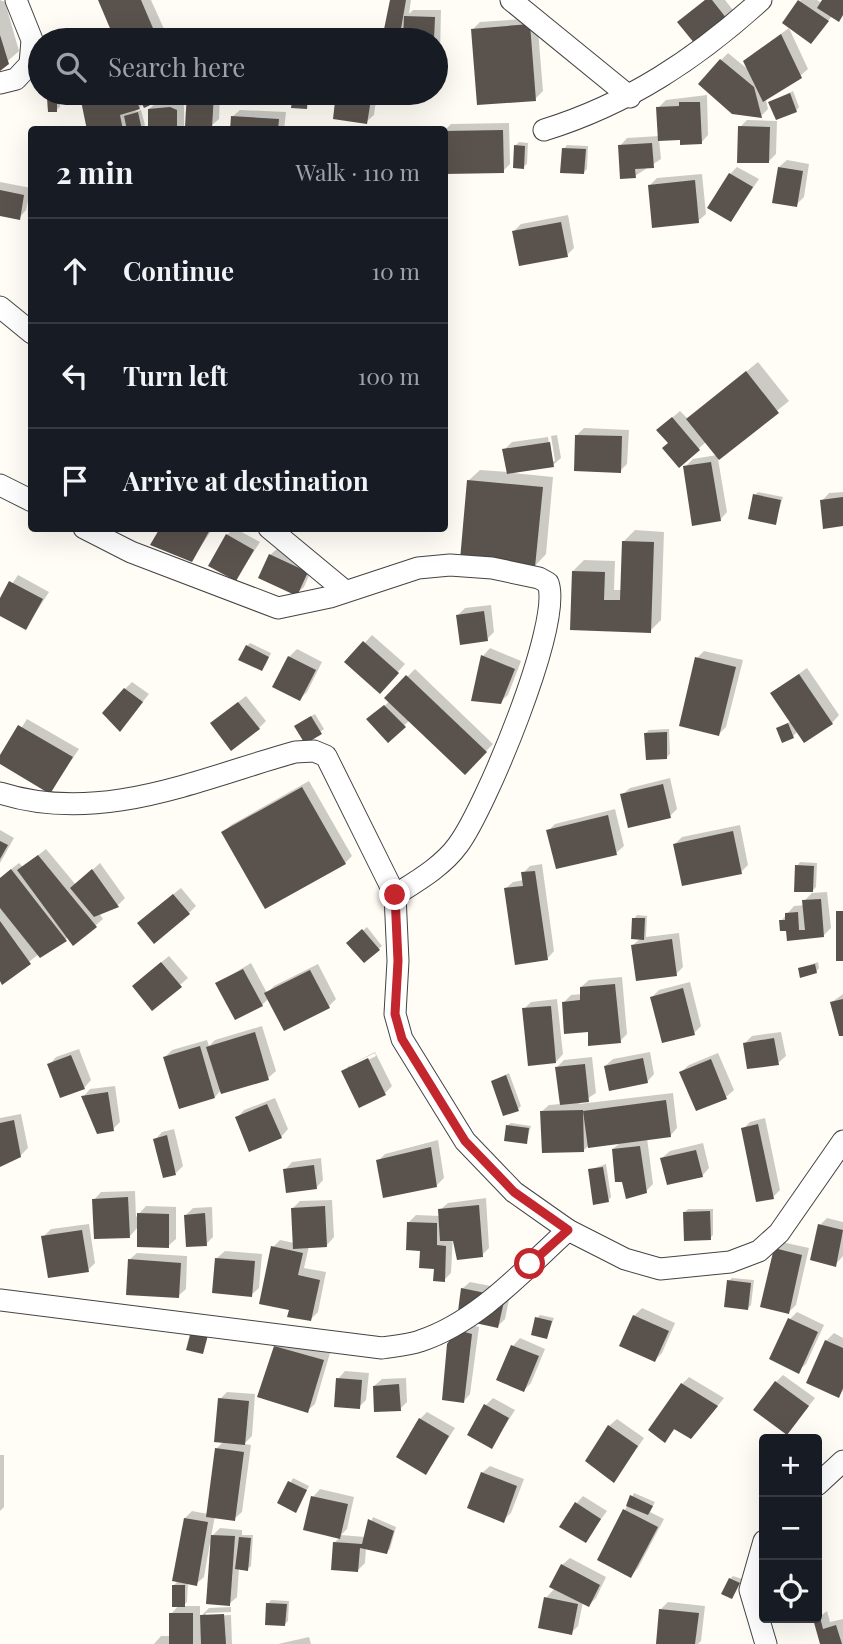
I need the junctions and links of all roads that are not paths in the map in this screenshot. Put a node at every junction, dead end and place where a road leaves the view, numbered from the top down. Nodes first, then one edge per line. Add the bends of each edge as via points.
1 (16, 0) edge
2 (511, 0) edge
3 (761, 0) edge
4 (28, 30) edge
5 (28, 66) edge
6 (0, 83) edge
7 (630, 97) junction
8 (544, 130) dead end
9 (0, 307) edge
10 (28, 330) edge
11 (0, 485) edge
12 (28, 499) edge
13 (93, 532) edge
14 (274, 532) edge
15 (345, 592) junction
16 (0, 793) edge
17 (395, 895) junction
18 (843, 1141) edge
19 (568, 1230) junction
20 (0, 1300) edge
21 (843, 1461) edge
22 (822, 1480) edge
23 (759, 1558) edge
24 (766, 1644) edge

1 - 4 street
2 - 7 street
3 - 7 street via 680,66
5 - 6 street via 16,79
7 - 8 street
9 - 10 street
11 - 12 street
13 - 15 street via 131,552 278,608
14 - 15 street
15 - 17 street via 418,568 450,565 539,578 548,583 551,592 540,650 493,783 460,844 446,860
16 - 17 street via 60,806 94,805 314,751 326,756
17 - 19 street via 395,1014 402,1039 465,1141 514,1192
18 - 19 street via 779,1233 759,1251 730,1262 660,1269 625,1259
19 - 20 street via 499,1293 453,1327 419,1342 382,1348
21 - 22 street
23 - 24 street via 750,1590

